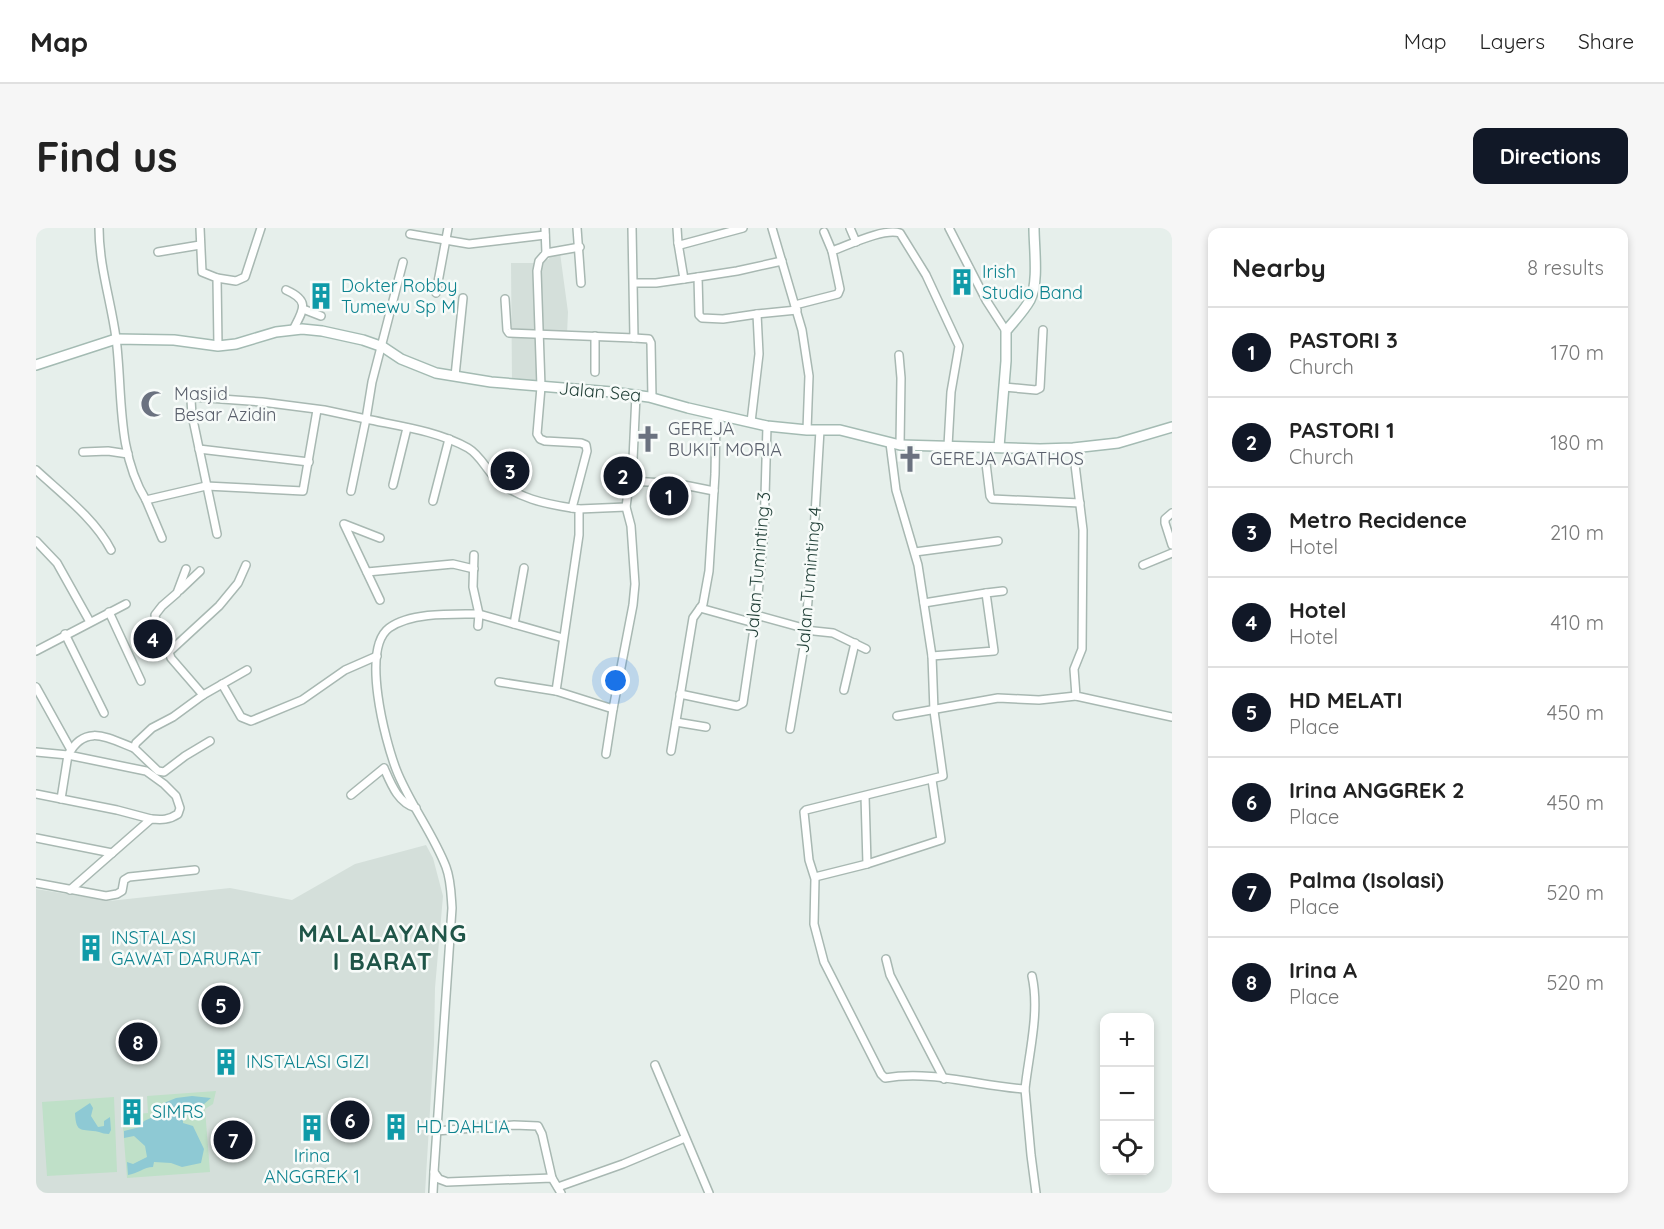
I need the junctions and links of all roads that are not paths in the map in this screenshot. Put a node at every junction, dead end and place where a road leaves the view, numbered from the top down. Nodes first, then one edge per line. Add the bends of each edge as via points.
1 (99, 228) edge
2 (200, 228) edge
3 (261, 228) edge
4 (448, 228) edge
5 (577, 228) edge
6 (632, 228) edge
7 (677, 228) edge
8 (742, 228) edge
9 (772, 228) edge
10 (850, 228) edge
11 (949, 228) edge
12 (1034, 228) edge
13 (545, 232) edge
14 (825, 232) dead end
15 (410, 234) dead end
16 (446, 240) junction
17 (856, 242) junction
18 (678, 243) junction
19 (200, 245) junction
20 (579, 247) junction
21 (832, 251) junction
22 (158, 252) dead end
23 (546, 253) junction
24 (782, 261) junction
25 (404, 262) dead end
26 (698, 277) junction
27 (217, 278) junction
28 (684, 279) junction
29 (581, 283) dead end
30 (634, 283) junction
31 (286, 290) dead end
32 (436, 293) dead end
33 (463, 298) dead end
34 (505, 299) dead end
35 (796, 308) junction
36 (303, 309) junction
37 (757, 314) junction
38 (321, 316) dead end
39 (293, 330) junction
40 (1043, 330) dead end
41 (1005, 331) junction
42 (539, 335) junction
43 (595, 336) junction
44 (634, 338) junction
45 (116, 339) junction
46 (218, 346) junction
47 (383, 346) junction
48 (899, 355) dead end
49 (36, 365) edge
50 (595, 372) dead end
51 (454, 376) junction
52 (542, 387) junction
53 (1004, 387) junction
54 (636, 395) junction
55 (652, 398) junction
56 (317, 410) junction
57 (716, 414) junction
58 (366, 419) junction
59 (751, 422) junction
60 (767, 426) junction
61 (1172, 427) edge
62 (407, 428) junction
63 (807, 430) junction
64 (820, 430) junction
65 (449, 439) junction
66 (895, 444) junction
67 (948, 446) junction
68 (984, 447) junction
69 (999, 447) junction
70 (1073, 448) junction
71 (199, 449) junction
72 (83, 452) dead end
73 (128, 454) junction
74 (309, 462) junction
75 (36, 470) edge
76 (633, 481) junction
77 (393, 485) dead end
78 (206, 486) junction
79 (351, 491) dead end
80 (714, 491) junction
81 (146, 500) junction
82 (433, 501) dead end
83 (1080, 503) junction
84 (626, 507) junction
85 (576, 509) junction
86 (1172, 513) edge
87 (217, 534) dead end
88 (380, 537) dead end
89 (162, 538) dead end
90 (36, 541) edge
91 (998, 542) dead end
92 (1172, 545) edge
93 (111, 550) dead end
94 (915, 552) junction
95 (1172, 553) edge
96 (474, 555) dead end
97 (246, 565) dead end
98 (1143, 565) dead end
99 (474, 568) junction
100 (524, 568) dead end
101 (186, 569) dead end
102 (200, 571) dead end
103 (367, 572) junction
104 (1004, 591) dead end
105 (177, 593) junction
106 (986, 593) junction
107 (380, 600) dead end
108 (924, 603) junction
109 (126, 604) dead end
110 (700, 608) junction
111 (109, 612) junction
112 (479, 614) junction
113 (755, 619) junction
114 (90, 622) junction
115 (514, 624) junction
116 (478, 626) dead end
117 (807, 629) junction
118 (65, 634) junction
119 (563, 638) junction
120 (855, 643) junction
121 (173, 647) junction
122 (866, 649) dead end
123 (36, 651) edge
124 (376, 656) junction
125 (932, 656) junction
126 (247, 670) dead end
127 (141, 681) dead end
128 (499, 682) dead end
129 (222, 684) junction
130 (36, 687) edge
131 (844, 690) dead end
132 (556, 691) junction
133 (680, 694) junction
134 (203, 695) junction
135 (1076, 696) junction
136 (613, 709) junction
137 (934, 711) junction
138 (104, 713) dead end
139 (897, 716) dead end
140 (1172, 717) edge
141 (676, 722) junction
142 (706, 727) dead end
143 (790, 729) dead end
144 (210, 741) dead end
145 (134, 748) junction
146 (672, 751) dead end
147 (36, 752) edge
148 (69, 753) junction
149 (606, 754) dead end
150 (932, 780) junction
151 (36, 794) edge
152 (351, 795) dead end
153 (865, 796) junction
154 (61, 799) junction
155 (416, 808) junction
156 (151, 819) junction
157 (36, 838) edge
158 (112, 853) junction
159 (867, 864) junction
160 (195, 870) dead end
161 (815, 878) junction
162 (36, 883) edge
163 (70, 890) junction
164 (886, 959) dead end
165 (1032, 976) dead end
166 (655, 1065) dead end
167 (944, 1079) junction
168 (1025, 1089) junction
169 (436, 1131) junction
170 (686, 1138) junction
171 (434, 1172) junction
172 (552, 1178) junction
173 (559, 1190) edge
174 (433, 1193) edge
175 (709, 1193) edge
176 (1036, 1193) edge

1 - 45 street via 103,276
2 - 19 street
3 - 27 street via 245,277 236,281
4 - 16 street
5 - 20 street
6 - 30 street
7 - 18 street
8 - 18 street
9 - 24 street
10 - 17 street
11 - 41 street
12 - 41 main road via 1033,295
13 - 16 street via 469,244
13 - 23 street
14 - 21 street
15 - 16 street
16 - 32 street
17 - 21 street
17 - 67 street via 894,231 900,233 958,339
18 - 28 street
19 - 22 street
19 - 27 street via 202,272
20 - 23 street
20 - 29 street
21 - 35 street via 838,294
23 - 42 street via 538,264
24 - 26 street
24 - 35 street
25 - 47 street
26 - 28 street
26 - 37 street via 702,318
27 - 46 street
28 - 30 street
30 - 44 street
31 - 36 street via 301,298
33 - 51 street
34 - 42 street via 508,333
35 - 37 street
35 - 63 street via 808,376
36 - 38 street
36 - 39 street
37 - 59 street via 759,354
39 - 46 main road, Jalan Sea
39 - 47 main road, Jalan Sea via 322,330
40 - 53 street via 1040,388
41 - 53 main road
42 - 43 street
42 - 52 street
43 - 44 street
43 - 50 street
44 - 55 street via 649,339 651,343
45 - 46 main road, Jalan Sea
45 - 49 main road, Jalan Sea
45 - 73 street
47 - 51 main road, Jalan Sea via 422,369
47 - 58 street
48 - 66 street via 901,386
51 - 52 main road, Jalan Sea
52 - 54 main road, Jalan Sea
52 - 85 street via 537,423 540,439 581,443 586,447
53 - 69 main road
54 - 55 main road, Jalan Sea
54 - 76 street
55 - 57 main road, Jalan Sea
56 - 58 street
56 - 71 street via 194,397 190,403
56 - 74 street
57 - 59 main road, Jalan Sea
57 - 80 street
58 - 62 street
58 - 79 street
59 - 60 main road, Jalan Sea
60 - 63 main road, Jalan Sea
60 - 113 street, Jalan Tuminting 3 via 764,532
61 - 70 main road, Jalan Sea via 1118,443
62 - 65 street
62 - 77 street
63 - 64 main road, Jalan Sea
64 - 66 main road, Jalan Sea via 856,433
64 - 117 street, Jalan Tuminting 4
65 - 82 street
65 - 85 street via 474,452 504,485 528,498
66 - 67 main road, Jalan Sea
66 - 94 street via 893,476
67 - 68 main road, Jalan Sea
68 - 69 main road, Jalan Sea
68 - 83 street via 992,499
69 - 70 main road, Jalan Sea
70 - 83 street
71 - 74 street
71 - 78 street
72 - 73 street
73 - 81 street via 137,486
74 - 78 street via 303,491
75 - 93 street via 89,521
76 - 80 street
76 - 84 street
78 - 81 street
78 - 87 street
80 - 110 street via 709,571
81 - 89 street
83 - 135 street via 1083,620 1082,649 1074,669
84 - 85 street
84 - 136 street via 635,584
85 - 119 street via 577,552
86 - 92 street via 1165,519
88 - 103 street via 344,524
90 - 114 street via 57,563
91 - 94 street
94 - 108 street
95 - 98 street
96 - 99 street
97 - 121 street via 219,606
99 - 103 street via 453,564
99 - 112 street
100 - 115 street
101 - 105 street
102 - 105 street
103 - 107 street
104 - 106 street
105 - 121 street via 155,615
106 - 108 street
106 - 125 street via 994,651
108 - 125 street
109 - 111 street
110 - 113 street
110 - 133 street via 693,618
111 - 114 street
111 - 127 street
112 - 115 street
112 - 116 street
112 - 124 street via 420,617 397,623 383,635
113 - 117 street
113 - 133 street, Jalan Tuminting 3 via 743,704
114 - 118 street
115 - 119 street
117 - 120 street via 833,633
117 - 143 street, Jalan Tuminting 4
118 - 123 street
118 - 138 street
119 - 132 street
120 - 122 street
120 - 131 street
121 - 134 street via 169,652 171,658
124 - 129 street via 345,670 302,700 251,721 241,717
124 - 155 street via 378,691 395,768
125 - 137 street
126 - 129 street
128 - 132 street
129 - 134 street
130 - 148 street
132 - 136 street
133 - 141 street
134 - 145 street via 152,728
135 - 137 street via 1039,700 998,698
135 - 140 street
136 - 149 street
137 - 139 street
137 - 150 street via 943,776
141 - 142 street
141 - 146 street
144 - 145 street via 164,772
145 - 148 street via 92,734
147 - 148 street
148 - 154 street
148 - 156 street via 146,771 156,777 172,791 180,808 173,818
150 - 153 street
150 - 159 street via 941,840
151 - 154 street
152 - 155 street via 384,768 398,796 406,805
153 - 159 street
153 - 161 street via 804,812 808,860
154 - 156 street
155 - 169 street via 447,869 452,908
156 - 158 street
157 - 158 street
158 - 163 street
159 - 161 street
160 - 163 street via 129,877 124,880 122,891 112,896
161 - 167 street via 814,924 824,962 881,1074 885,1078 922,1075
162 - 163 street
164 - 167 street via 894,984
165 - 168 street via 1035,1009
166 - 170 street
167 - 168 street
168 - 176 street
169 - 171 street
169 - 172 street via 538,1126
170 - 173 street
170 - 175 street
171 - 172 street via 447,1182
171 - 174 street
172 - 173 street

